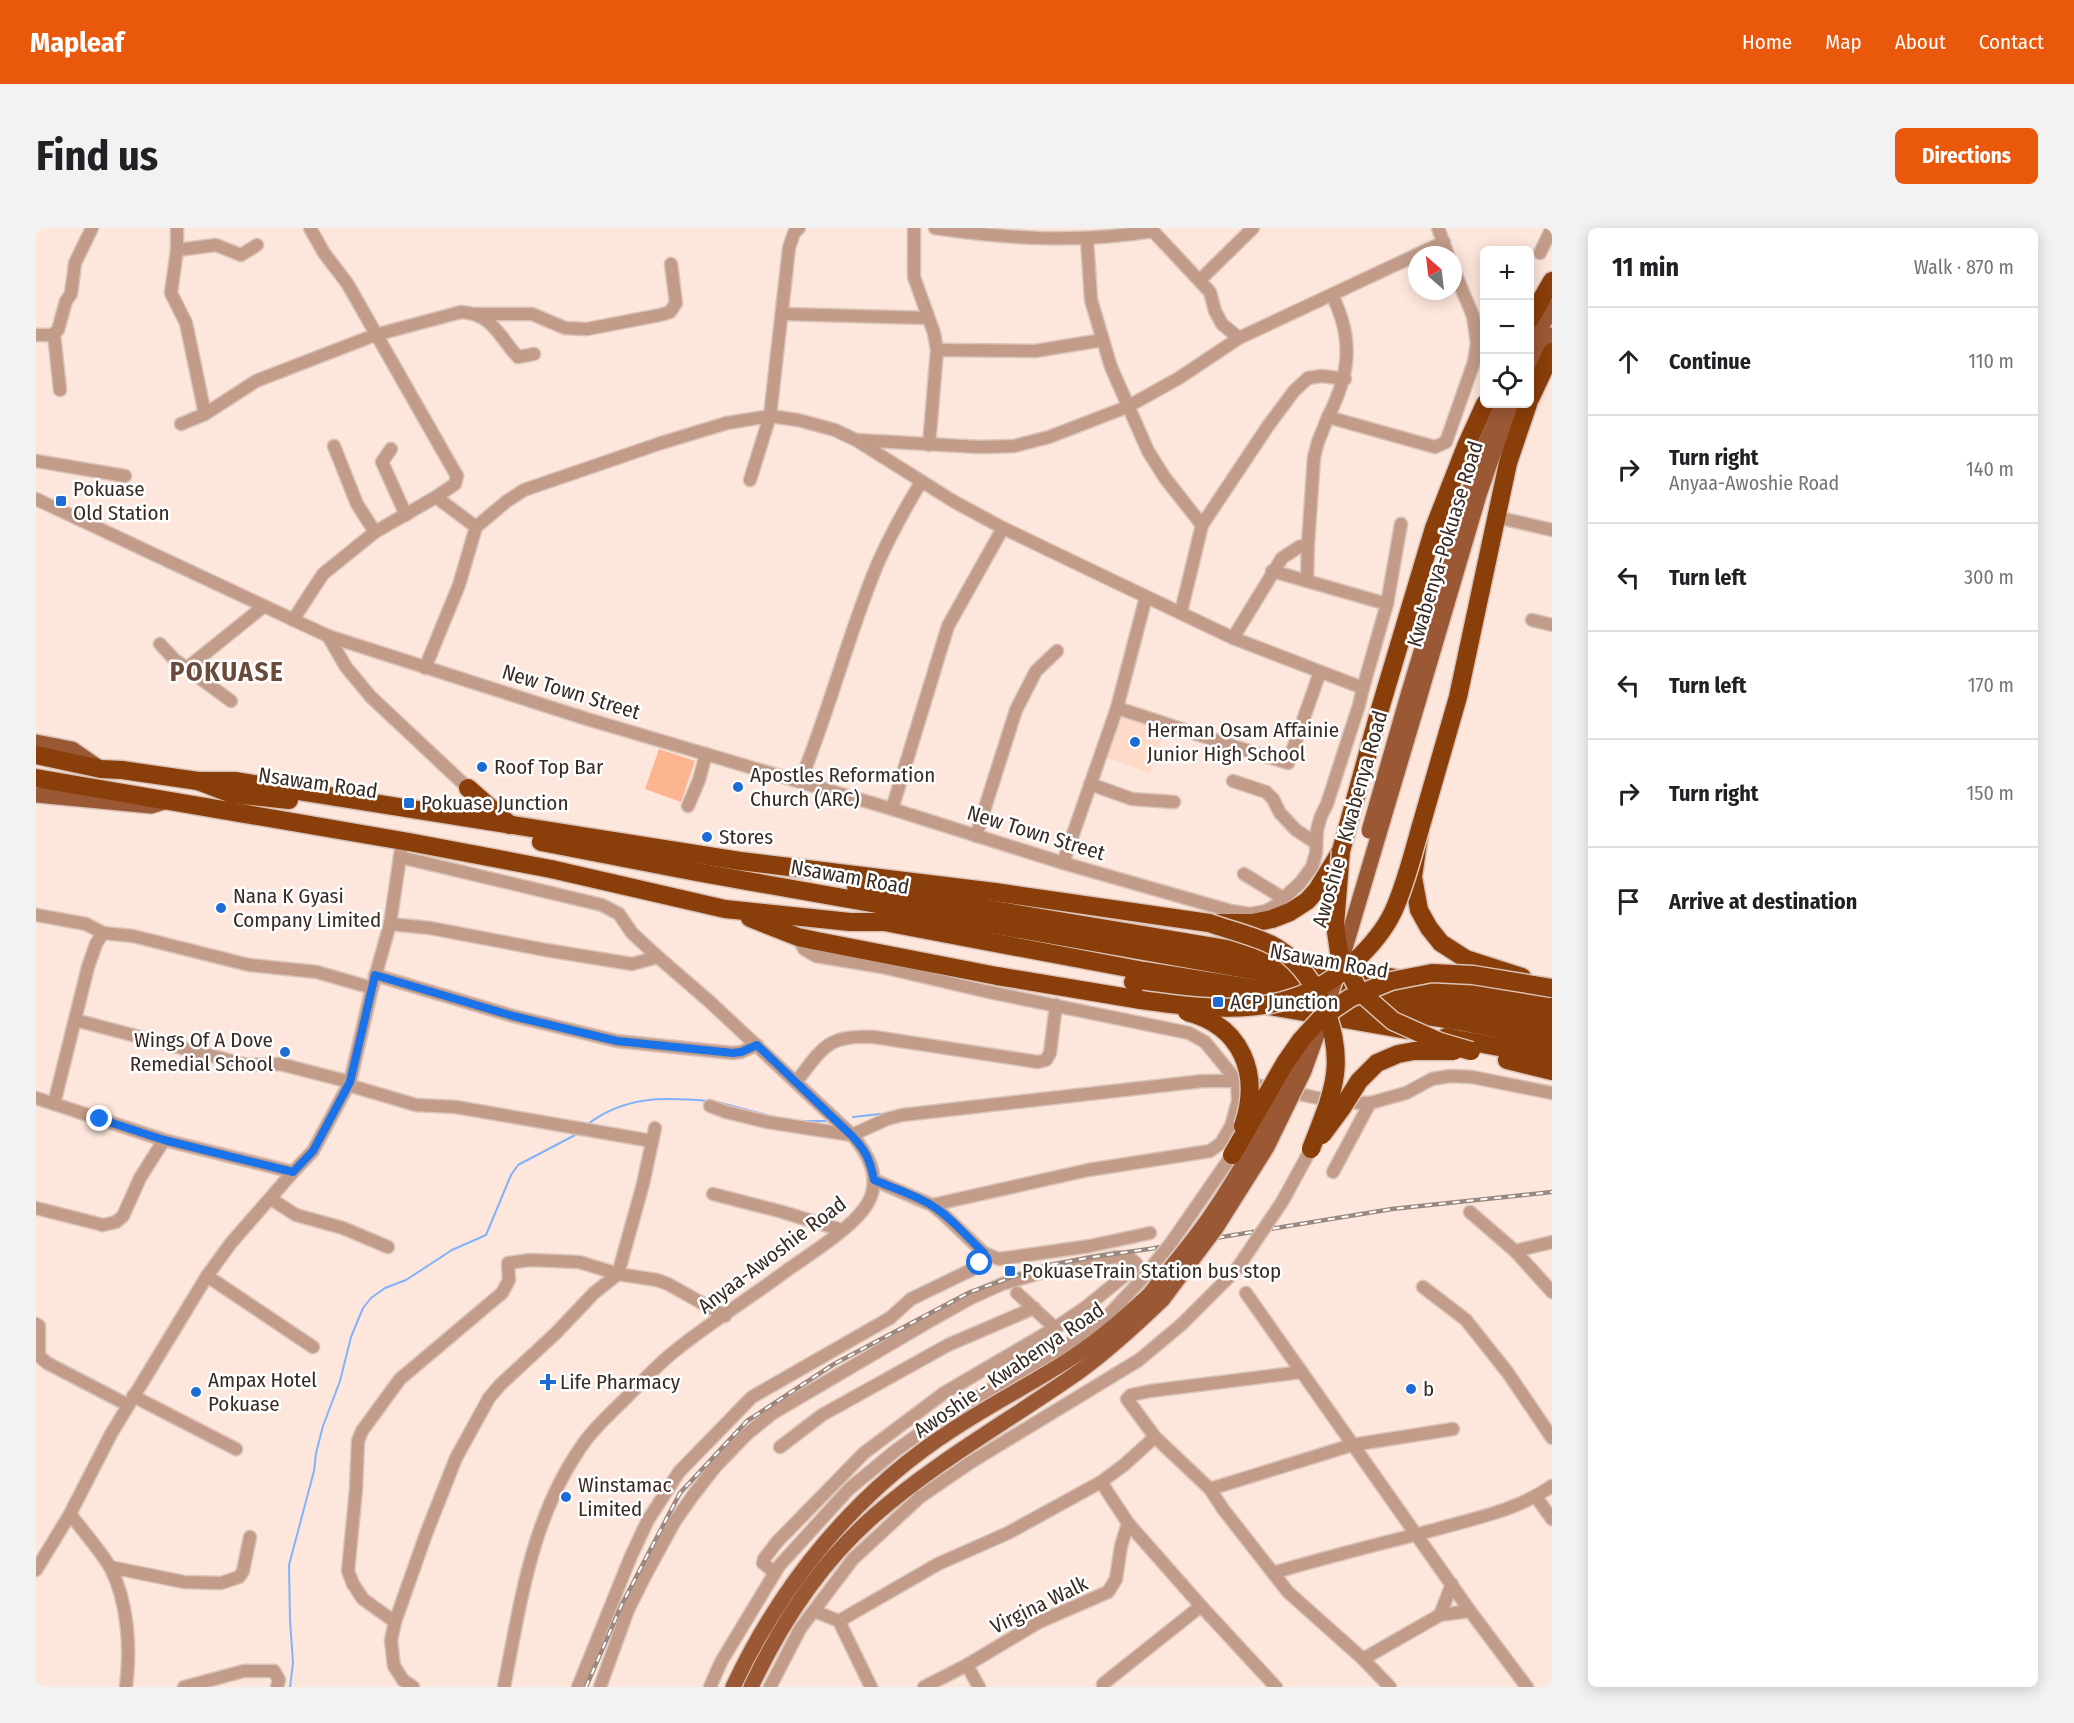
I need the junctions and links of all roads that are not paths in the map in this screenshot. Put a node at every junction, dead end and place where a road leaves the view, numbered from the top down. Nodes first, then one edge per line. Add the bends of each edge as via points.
1 (92, 228) edge
2 (177, 228) edge
3 (310, 228) edge
4 (799, 228) edge
5 (914, 228) edge
6 (935, 228) edge
7 (1253, 228) edge
8 (1438, 228) edge
9 (1552, 228) edge
10 (1151, 230) edge
11 (981, 231) edge
12 (1087, 239) junction
13 (1444, 242) junction
14 (257, 245) dead end
15 (1445, 246) edge
16 (177, 250) junction
17 (1540, 253) dead end
18 (671, 264) dead end
19 (1200, 280) junction
20 (1552, 281) edge
21 (1462, 290) edge
22 (1332, 295) junction
23 (1552, 308) edge
24 (1534, 312) edge
25 (475, 314) junction
26 (783, 314) junction
27 (928, 318) junction
28 (54, 334) junction
29 (1552, 335) edge
30 (36, 336) edge
31 (375, 336) junction
32 (1239, 338) junction
33 (1103, 339) junction
34 (1534, 341) edge
35 (937, 350) junction
36 (1552, 352) edge
37 (534, 354) dead end
38 (1534, 367) edge
39 (1345, 380) junction
40 (60, 390) dead end
41 (1534, 390) edge
42 (1127, 407) junction
43 (1483, 408) edge
44 (1501, 408) edge
45 (1514, 408) edge
46 (1527, 408) edge
47 (205, 414) junction
48 (770, 416) junction
49 (1328, 417) junction
50 (181, 424) dead end
51 (856, 440) junction
52 (929, 445) junction
53 (334, 446) dead end
54 (391, 448) dead end
55 (36, 461) edge
56 (125, 476) dead end
57 (750, 480) dead end
58 (921, 482) junction
59 (436, 497) junction
60 (36, 499) edge
61 (406, 514) junction
62 (1496, 517) junction
63 (1401, 524) dead end
64 (1202, 525) junction
65 (476, 527) junction
66 (1002, 528) junction
67 (1552, 530) edge
68 (375, 532) junction
69 (1308, 544) junction
70 (1272, 572) junction
71 (1307, 581) junction
72 (1146, 597) junction
73 (1387, 604) junction
74 (264, 606) junction
75 (1180, 612) junction
76 (293, 620) junction
77 (1532, 620) dead end
78 (1552, 625) edge
79 (328, 636) junction
80 (1233, 638) junction
81 (160, 644) dead end
82 (1057, 651) dead end
83 (187, 668) junction
84 (425, 668) junction
85 (1320, 672) junction
86 (1363, 688) junction
87 (1413, 697) junction
88 (231, 701) dead end
89 (1117, 708) junction
90 (36, 742) edge
91 (706, 754) junction
92 (36, 755) edge
93 (101, 769) junction
94 (36, 778) edge
95 (198, 781) junction
96 (1233, 781) dead end
97 (800, 782) junction
98 (1090, 784) junction
99 (468, 788) junction
100 (36, 795) edge
101 (167, 801) junction
102 (1174, 802) dead end
103 (688, 806) dead end
104 (892, 809) junction
105 (458, 817) junction
106 (511, 825) junction
107 (1420, 829) junction
108 (976, 836) junction
109 (1316, 843) junction
110 (401, 849) junction
111 (1341, 851) junction
112 (740, 861) junction
113 (1063, 863) junction
114 (1244, 874) dead end
115 (1283, 898) junction
116 (725, 909) junction
117 (36, 915) edge
118 (850, 922) junction
119 (1209, 923) junction
120 (390, 924) junction
121 (103, 933) junction
122 (798, 937) junction
123 (658, 957) junction
124 (375, 975) junction
125 (1552, 986) edge
126 (372, 988) junction
127 (1141, 1000) junction
128 (1056, 1005) junction
129 (1552, 1007) edge
130 (75, 1020) junction
131 (1552, 1023) edge
132 (1552, 1040) edge
133 (757, 1045) junction
134 (1471, 1051) junction
135 (1552, 1057) edge
136 (1552, 1071) edge
137 (796, 1082) junction
138 (1237, 1082) junction
139 (349, 1083) junction
140 (1552, 1093) edge
141 (36, 1098) edge
142 (1370, 1103) junction
143 (54, 1104) junction
144 (710, 1106) dead end
145 (852, 1136) junction
146 (164, 1140) junction
147 (1311, 1149) junction
148 (1232, 1155) junction
149 (293, 1172) junction
150 (1333, 1172) dead end
151 (874, 1180) junction
152 (713, 1194) dead end
153 (271, 1199) junction
154 (932, 1205) junction
155 (36, 1208) edge
156 (1470, 1212) dead end
157 (842, 1230) junction
158 (1150, 1233) dead end
159 (1552, 1242) edge
160 (1090, 1246) junction
161 (388, 1247) dead end
162 (1515, 1251) junction
163 (984, 1253) junction
164 (1093, 1261) junction
165 (618, 1274) junction
166 (207, 1276) junction
167 (1423, 1287) dead end
168 (1552, 1292) edge
169 (1017, 1293) dead end
170 (1246, 1293) dead end
171 (1157, 1297) junction
172 (1034, 1308) junction
173 (725, 1316) junction
174 (36, 1324) edge
175 (1055, 1328) junction
176 (313, 1347) dead end
177 (1302, 1372) junction
178 (130, 1401) junction
179 (1453, 1429) dead end
180 (1155, 1437) junction
181 (1552, 1438) edge
182 (1352, 1445) junction
183 (780, 1447) dead end
184 (236, 1449) dead end
185 (1101, 1482) junction
186 (1552, 1486) edge
187 (1209, 1489) junction
188 (1536, 1497) junction
189 (70, 1514) junction
190 (1552, 1520) edge
191 (1128, 1523) junction
192 (1418, 1534) junction
193 (250, 1537) dead end
194 (110, 1568) junction
195 (36, 1570) edge
196 (775, 1573) junction
197 (1273, 1574) junction
198 (1452, 1584) junction
199 (1201, 1606) junction
200 (814, 1611) junction
201 (1470, 1611) junction
202 (1440, 1615) junction
203 (839, 1621) junction
204 (395, 1622) junction
205 (1364, 1659) junction
206 (966, 1665) junction
207 (1103, 1684) dead end
208 (1270, 1685) edge
209 (126, 1687) edge
210 (184, 1687) edge
211 (277, 1687) edge
212 (413, 1687) edge
213 (504, 1687) edge
214 (578, 1687) edge
215 (600, 1687) edge
216 (710, 1687) edge
217 (733, 1687) edge
218 (751, 1687) edge
219 (770, 1687) edge
220 (871, 1687) edge
221 (924, 1687) edge
222 (979, 1687) edge
223 (1390, 1687) edge
224 (1527, 1687) edge

1 - 28 street via 75,263 71,294
2 - 16 street
3 - 31 street via 347,283
4 - 26 street via 789,248
5 - 27 street via 914,277
6 - 11 street
7 - 19 street
8 - 13 street
9 - 17 street
10 - 12 street
10 - 19 street
11 - 12 street
12 - 33 street via 1091,300
13 - 15 street
13 - 22 street
14 - 16 street via 241,255 216,245
16 - 47 street via 171,293 184,315
18 - 25 street via 676,303 670,312 660,315 587,329 565,328 532,314
19 - 32 street via 1210,292 1222,324
20 - 24 highway
21 - 49 street via 1473,316 1477,343 1446,442 1435,447
22 - 32 street
22 - 39 street via 1345,327
23 - 34 main road
25 - 31 street via 462,312
25 - 37 street via 499,331 518,357
26 - 27 street
26 - 48 street
27 - 35 street
28 - 30 street
28 - 40 street
29 - 38 main road
31 - 47 street via 256,381
31 - 59 street via 457,476 454,484
32 - 42 street
33 - 35 street via 1035,351
33 - 42 street
35 - 52 street
36 - 41 highway
39 - 49 street
39 - 64 street via 1308,378 1294,391
42 - 52 street via 1014,446
42 - 64 street via 1165,478
43 - 111 highway via 1434,528
44 - 87 main road, Kwabenya-Pokuase Road via 1471,484
45 - 87 main road, Kwabenya-Pokuase Road via 1479,495
46 - 62 highway via 1508,463
47 - 50 street
48 - 51 street via 835,430
48 - 57 street
48 - 65 street via 705,429 524,490
49 - 69 street via 1314,458
51 - 52 street
51 - 58 street
53 - 68 street via 357,504
54 - 61 street via 382,462
55 - 56 street
58 - 66 street
58 - 97 street via 873,575
59 - 61 street
59 - 65 street
60 - 74 street, New Town Street
61 - 68 street
62 - 67 street
62 - 107 highway via 1458,697
63 - 73 street, New Town Street
64 - 75 street
65 - 84 street via 459,585
66 - 72 street
66 - 104 street via 948,626
68 - 76 street via 323,574
69 - 70 street via 1281,558
69 - 71 street
70 - 71 street
70 - 80 street
71 - 73 street
72 - 75 street
72 - 89 street
73 - 86 street, New Town Street
74 - 76 street, New Town Street
74 - 83 street
75 - 80 street
76 - 79 street, New Town Street
77 - 78 street
79 - 84 street, New Town Street
79 - 99 street via 346,667 371,697
80 - 85 street
81 - 83 street
82 - 108 street via 1036,671 1016,710
83 - 88 street
84 - 91 street, New Town Street
85 - 86 street
85 - 89 street via 1288,763
86 - 109 street, New Town Street via 1321,816
87 - 171 main road, Awoshie - Kwabenya Road, bridge via 1303,1047 1247,1158
89 - 98 street
90 - 93 main road via 72,749
91 - 97 street, New Town Street
91 - 103 street
92 - 93 highway, Nsawam Road
93 - 95 highway, Nsawam Road
94 - 101 highway, Nsawam Road
95 - 105 highway via 245,782
95 - 131 highway, Nsawam Road via 232,794 339,806
96 - 109 street via 1266,792 1296,830
97 - 104 street, New Town Street
98 - 102 street via 1132,799
98 - 113 street
99 - 105 highway via 472,808
99 - 106 highway
100 - 101 main road via 151,806
101 - 110 highway, Nsawam Road
104 - 108 street, New Town Street
105 - 106 highway
106 - 112 highway
107 - 125 highway, bridge via 1413,877 1419,909 1429,928 1442,943 1466,958
107 - 127 highway, bridge via 1392,914 1363,953 1335,978 1292,999 1267,1006 1217,1008
108 - 113 street, New Town Street
109 - 115 street, New Town Street via 1312,867
110 - 116 highway, Nsawam Road via 551,869
110 - 120 street
110 - 123 street via 602,904 619,914 632,933
111 - 119 highway, bridge via 1317,890 1290,912 1252,924
111 - 134 highway, bridge via 1335,925 1339,952 1359,991 1393,1021
112 - 119 highway
112 - 129 highway via 892,893
113 - 115 street, New Town Street via 1250,914 1266,911
114 - 115 street
116 - 118 highway, Nsawam Road
116 - 122 highway
117 - 121 street via 86,924
118 - 132 highway, Nsawam Road via 884,922 1144,971 1459,1021
118 - 135 highway via 882,934
119 - 147 highway, bridge via 1271,945 1287,956 1313,985 1322,1002 1332,1026 1335,1074
120 - 123 street via 632,964
120 - 124 street
121 - 126 street via 133,936 249,965 317,972
121 - 130 street via 88,967
122 - 127 highway
122 - 128 street via 804,949 816,956
123 - 133 street
124 - 126 street
124 - 133 street via 513,1016 617,1041 733,1053
125 - 148 highway, bridge via 1432,973 1391,981 1350,998 1322,1017 1301,1040
126 - 139 street
127 - 148 highway, bridge via 1201,1016 1220,1027 1243,1054 1248,1068 1248,1112
128 - 137 street via 1046,1060 1038,1062 857,1035 826,1045
128 - 138 street via 1189,1033 1205,1042
130 - 139 street via 247,1065 276,1063
130 - 143 street
133 - 137 street
134 - 136 highway
134 - 147 highway, bridge via 1414,1050 1377,1063 1359,1081
137 - 145 street
138 - 142 street via 1337,1102
138 - 145 street via 1203,1081 902,1115
138 - 154 street via 1238,1101 1231,1126 1221,1143 1210,1151 1088,1170
139 - 149 street via 313,1151
139 - 165 street via 416,1105 456,1107 583,1129 654,1134
140 - 142 street via 1450,1076
141 - 143 street
142 - 150 street
143 - 146 street
144 - 145 street via 767,1122
145 - 151 street via 865,1150
146 - 149 street
146 - 155 street via 140,1178 123,1216 116,1222 103,1225
147 - 200 street, bridge via 1282,1202 1236,1270 1182,1324 1139,1360 920,1497 853,1559
148 - 196 street, bridge via 1171,1243 1105,1319 944,1416 895,1451 849,1489
149 - 153 street
151 - 154 street
151 - 157 street, Anyaa-Awoshie Road via 860,1215
152 - 157 street
153 - 161 street via 296,1215 344,1228
153 - 166 street
154 - 163 street
156 - 162 street
157 - 173 street, Anyaa-Awoshie Road
158 - 160 street
159 - 162 street
160 - 163 street via 1006,1260
160 - 164 street
162 - 168 street
163 - 214 street via 971,1270 910,1299 890,1318 752,1397 679,1472 639,1539
164 - 175 street via 1115,1257 1136,1263 1134,1269
164 - 215 street via 1002,1284 971,1298 804,1394 747,1434 716,1466 675,1521 628,1610
165 - 173 street via 668,1284
165 - 204 street via 512,1371 489,1398 451,1470
165 - 204 street via 579,1262 508,1263 509,1280 502,1293 400,1379 362,1431 356,1449 348,1571 363,1599
166 - 176 street
166 - 178 street
167 - 181 street via 1466,1320
169 - 172 street
170 - 177 street
171 - 217 main road, Awoshie - Kwabenya Road via 1082,1351 951,1431 861,1503 788,1588
171 - 218 main road, Awoshie - Kwabenya Road via 1128,1333 1081,1370 911,1485 873,1516 802,1598
172 - 175 street
172 - 183 street via 948,1345 822,1415
173 - 213 street, Anyaa-Awoshie Road via 667,1358 605,1419 585,1441 557,1486 528,1565
174 - 178 street via 39,1356 47,1363
175 - 196 street via 944,1393 864,1453 764,1558 763,1563
177 - 180 street via 1131,1395 1127,1399
177 - 182 street
178 - 184 street
178 - 189 street
179 - 182 street
180 - 185 street
180 - 187 street
182 - 187 street
182 - 192 street
185 - 191 street
185 - 203 street via 1008,1533 938,1564
186 - 188 street
187 - 197 street
188 - 190 street
188 - 192 street
189 - 194 street
189 - 195 street
191 - 199 street
191 - 206 street, Virgina Walk via 1116,1579 1108,1592 1038,1622
192 - 197 street
192 - 198 street
193 - 194 street via 243,1571 239,1577 221,1583 184,1582
194 - 209 street via 127,1629
196 - 216 street
197 - 205 street
198 - 201 street
198 - 202 street
199 - 207 street
199 - 208 street
200 - 203 street
200 - 219 street via 800,1629
201 - 202 street
201 - 224 street
202 - 205 street
203 - 220 street
204 - 212 street via 391,1640 394,1666
205 - 223 street
206 - 221 street, Virgina Walk
206 - 222 street
210 - 211 street via 244,1671 274,1671 279,1680

